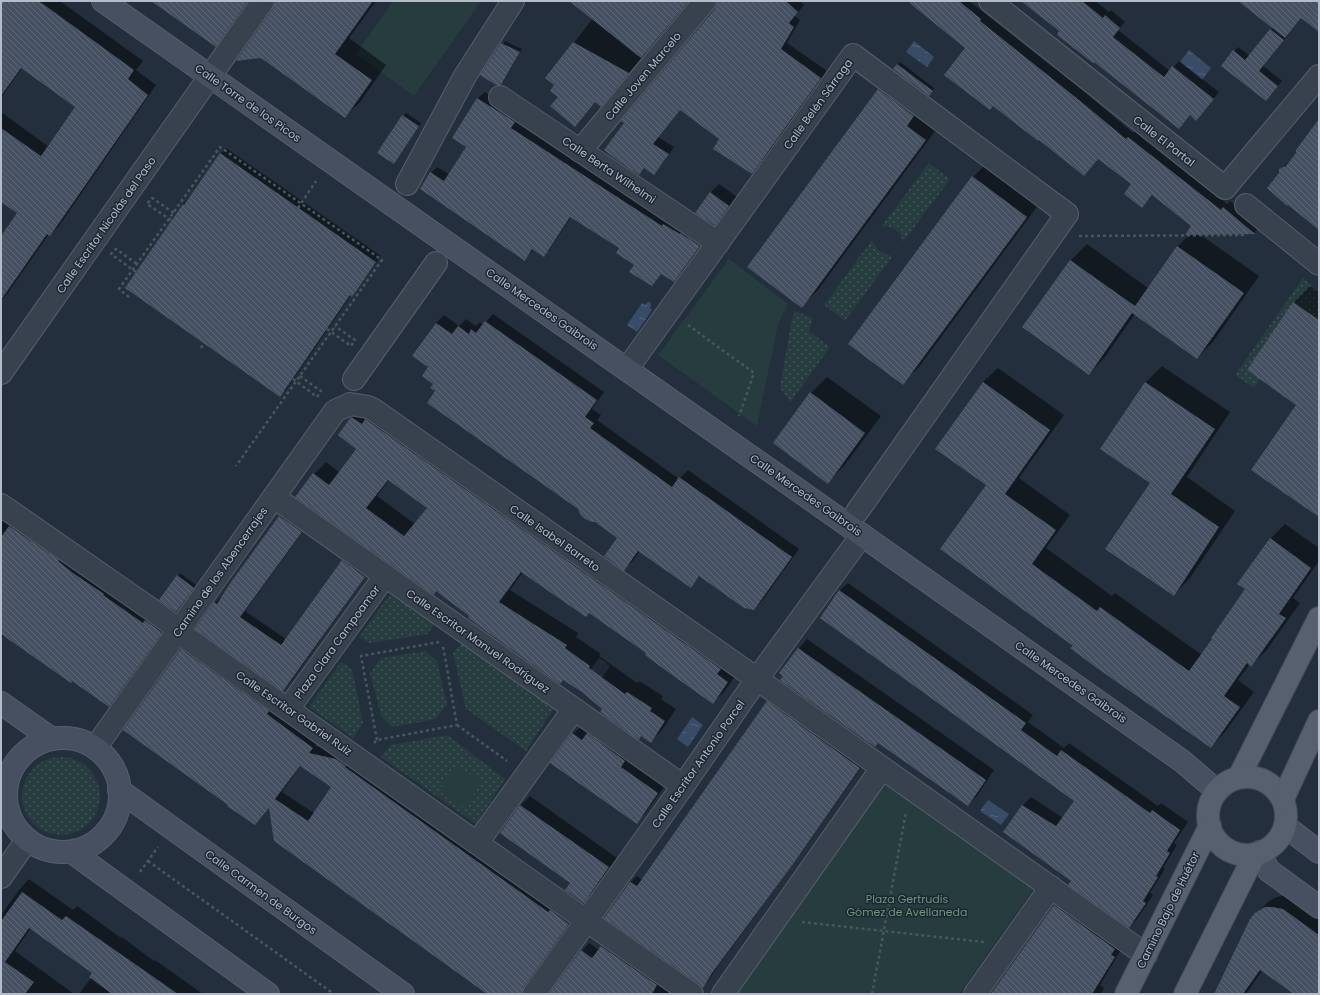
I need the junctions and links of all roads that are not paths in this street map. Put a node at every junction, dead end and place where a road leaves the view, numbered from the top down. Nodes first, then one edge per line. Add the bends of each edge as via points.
1 (103, 1) edge
2 (263, 1) edge
3 (514, 1) edge
4 (705, 1) edge
5 (990, 1) edge
6 (1319, 76) edge
7 (210, 77) junction
8 (500, 97) dead end
9 (580, 151) junction
10 (407, 184) dead end
11 (392, 205) joint
12 (1246, 205) dead end
13 (718, 243) junction
14 (436, 263) dead end
15 (1319, 264) edge
16 (627, 369) junction
17 (1, 373) edge
18 (354, 379) dead end
19 (350, 404) joint
20 (274, 497) junction
21 (1, 505) edge
22 (857, 512) dead end
23 (862, 535) junction
24 (385, 576) junction
25 (1319, 618) edge
26 (179, 630) junction
27 (757, 679) junction
28 (1, 703) edge
29 (288, 709) junction
30 (574, 709) junction
31 (1319, 721) edge
32 (52, 739) junction
33 (95, 748) junction
34 (882, 768) junction
35 (1239, 777) junction
36 (683, 786) junction
37 (119, 790) junction
38 (1217, 791) junction
39 (3, 795) edge
40 (1283, 799) junction
41 (1210, 826) junction
42 (1286, 826) junction
43 (27, 840) junction
44 (477, 843) junction
45 (72, 852) junction
46 (1319, 852) edge
47 (1258, 853) junction
48 (1, 877) edge
49 (1051, 887) junction
50 (1319, 907) edge
51 (587, 921) junction
52 (1146, 955) junction
53 (1190, 992) edge
54 (268, 994) edge
55 (403, 994) edge
56 (534, 994) edge
57 (692, 994) edge
58 (723, 994) edge
59 (975, 994) edge
60 (1126, 994) edge

1 - 7 street, Calle Torre de los Picos
2 - 7 street, Calle Escritor Nicolás del Paso
3 - 10 street via 465,76
4 - 9 street, Calle Joven Marcelo
5 - 6 street, Calle El Partal via 1225,188
7 - 11 street, Calle Torre de los Picos
7 - 17 street, Calle Escritor Nicolás del Paso
8 - 9 street, Calle Berta Wilhelmi
9 - 13 street, Calle Berta Wilhelmi
11 - 16 street, Calle Mercedes Gaibrois
12 - 15 street
13 - 16 street, Calle Belén Sárraga
13 - 22 street, Calle Belén Sárraga via 853,55 1062,220
14 - 18 street
16 - 23 street, Calle Mercedes Gaibrois
19 - 20 street, Camino de los Abencerrajes via 335,411
19 - 27 street, Calle Isabel Barreto via 374,410
20 - 24 street, Calle Escritor Manuel Rodríguez
20 - 26 street, Camino de los Abencerrajes
21 - 26 street, Calle Escritor Gabriel Ruiz
23 - 27 street, Calle Escritor Antonio Porcel
23 - 38 street, Calle Mercedes Gaibrois via 1182,761
24 - 29 street, Plaza Clara Campoamor
24 - 30 street, Calle Escritor Manuel Rodríguez
25 - 35 main road
26 - 29 street, Calle Escritor Gabriel Ruiz
26 - 33 street, Camino de los Abencerrajes
27 - 34 street
27 - 36 street, Calle Escritor Antonio Porcel
28 - 32 street
29 - 44 street, Calle Escritor Gabriel Ruiz
30 - 36 street, Calle Escritor Manuel Rodríguez
30 - 44 street
31 - 40 main road
32 - 33 street via 67,738
32 - 39 street via 37,744 24,754 14,766
33 - 37 street via 107,759 116,773
34 - 49 street
34 - 58 street
35 - 38 main road via 1227,782
35 - 40 main road via 1251,776 1264,780
36 - 51 street, Calle Escritor Antonio Porcel
37 - 45 street via 119,807 113,823 102,837 88,847
37 - 55 street, Calle Carmen de Burgos
38 - 41 main road via 1210,804
39 - 43 street via 16,828
40 - 42 main road via 1287,814
41 - 47 main road via 1216,839 1226,848 1245,855
41 - 52 main road, Camino Bajo de Huétor
42 - 46 street
42 - 47 main road via 1272,846
43 - 45 street via 40,848
43 - 48 street
44 - 51 street, Calle Escritor Gabriel Ruiz
45 - 54 street
47 - 50 street via 1268,870
47 - 53 main road
49 - 52 street
49 - 59 street
51 - 56 street, Calle Escritor Antonio Porcel
51 - 57 street
52 - 60 main road, Camino Bajo de Huétor

